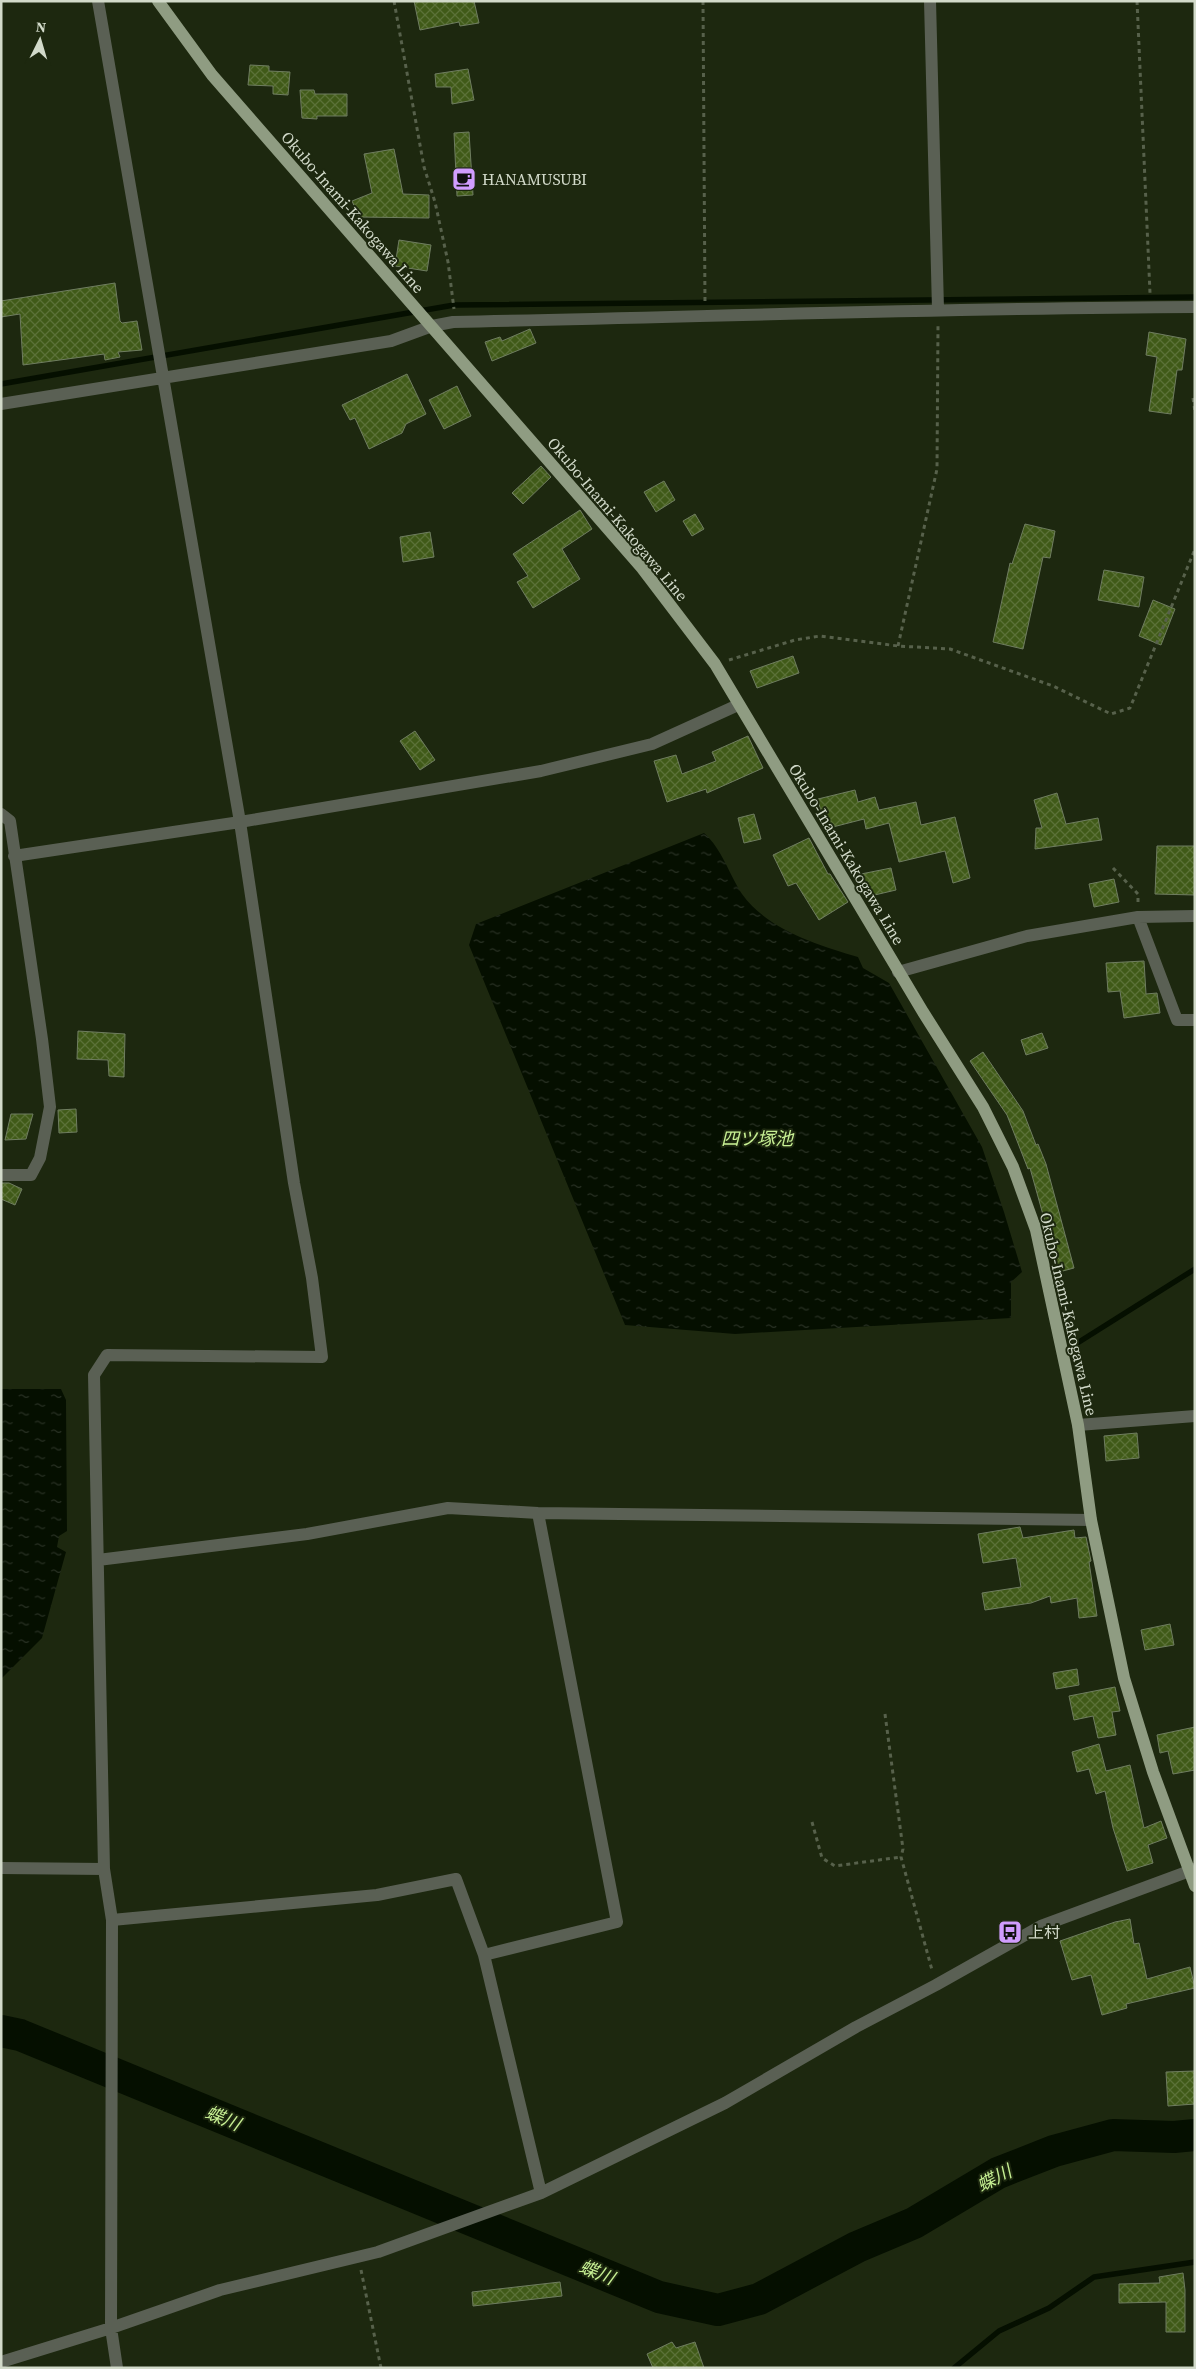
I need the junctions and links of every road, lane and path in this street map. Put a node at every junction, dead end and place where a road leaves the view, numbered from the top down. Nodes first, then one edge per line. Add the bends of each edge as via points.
1 (98, 1) edge
2 (158, 1) edge
3 (394, 1) edge
4 (703, 1) edge
5 (930, 1) edge
6 (1137, 1) edge
7 (1151, 307) junction
8 (1195, 307) edge
9 (938, 309) junction
10 (705, 317) junction
11 (453, 322) junction
12 (432, 326) junction
13 (163, 378) junction
14 (1193, 398) dead end
15 (1, 404) edge
16 (1195, 412) edge
17 (1195, 549) edge
18 (898, 646) junction
19 (715, 664) junction
20 (738, 705) junction
21 (1, 814) edge
22 (240, 822) junction
23 (14, 856) junction
24 (1113, 868) dead end
25 (1195, 916) edge
26 (1138, 917) junction
27 (898, 972) junction
28 (1195, 1020) edge
29 (1, 1175) edge
30 (1195, 1416) edge
31 (1078, 1425) junction
32 (538, 1513) junction
33 (1090, 1520) junction
34 (98, 1560) junction
35 (885, 1714) dead end
36 (812, 1822) dead end
37 (901, 1857) junction
38 (1, 1868) edge
39 (104, 1869) junction
40 (1193, 1869) edge
41 (1195, 1886) edge
42 (112, 1920) junction
43 (484, 1955) junction
44 (936, 1985) junction
45 (541, 2194) junction
46 (358, 2258) junction
47 (111, 2328) junction
48 (1, 2362) edge
49 (117, 2368) edge
50 (382, 2368) edge

1 - 13 street
2 - 12 main road, Okubo-Inami-Kakogawa Line via 212,75
3 - 11 path via 424,167 448,262
4 - 10 path
5 - 9 street
6 - 7 path
7 - 8 street
7 - 9 street
9 - 10 street
9 - 18 path via 937,469
10 - 11 street
11 - 12 street
12 - 13 street via 391,341
12 - 19 main road, Okubo-Inami-Kakogawa Line via 642,568
13 - 15 street
13 - 22 street
14 - 16 path
17 - 18 path via 1130,708 1111,714 1053,686 950,650
18 - 19 path via 820,636 794,640
19 - 20 main road, Okubo-Inami-Kakogawa Line
20 - 22 street via 652,744 551,769
20 - 27 main road, Okubo-Inami-Kakogawa Line
21 - 23 street via 10,821
22 - 23 street
22 - 34 street via 322,1357 107,1355 94,1375
23 - 29 street via 50,1107 40,1158 31,1176
24 - 26 path via 1138,894
25 - 26 street
26 - 27 street via 1027,936
26 - 28 street via 1177,1020
27 - 31 main road, Okubo-Inami-Kakogawa Line via 983,1107 1013,1167 1036,1230
30 - 31 street
31 - 33 main road, Okubo-Inami-Kakogawa Line
32 - 33 street
32 - 34 street via 448,1508 307,1534
32 - 43 street via 617,1922
33 - 40 main road, Okubo-Inami-Kakogawa Line via 1124,1678 1153,1772
34 - 39 street
35 - 37 path via 903,1848
36 - 37 path via 822,1858 835,1866
37 - 44 path
38 - 39 street
39 - 42 street
40 - 41 main road, Okubo-Inami-Kakogawa Line
40 - 44 street via 1041,1926
42 - 43 street via 377,1895 456,1878
42 - 47 street
43 - 45 street
44 - 45 street via 856,2026 725,2103
45 - 46 street
46 - 47 street via 220,2290
46 - 50 path
47 - 48 street
47 - 49 street

